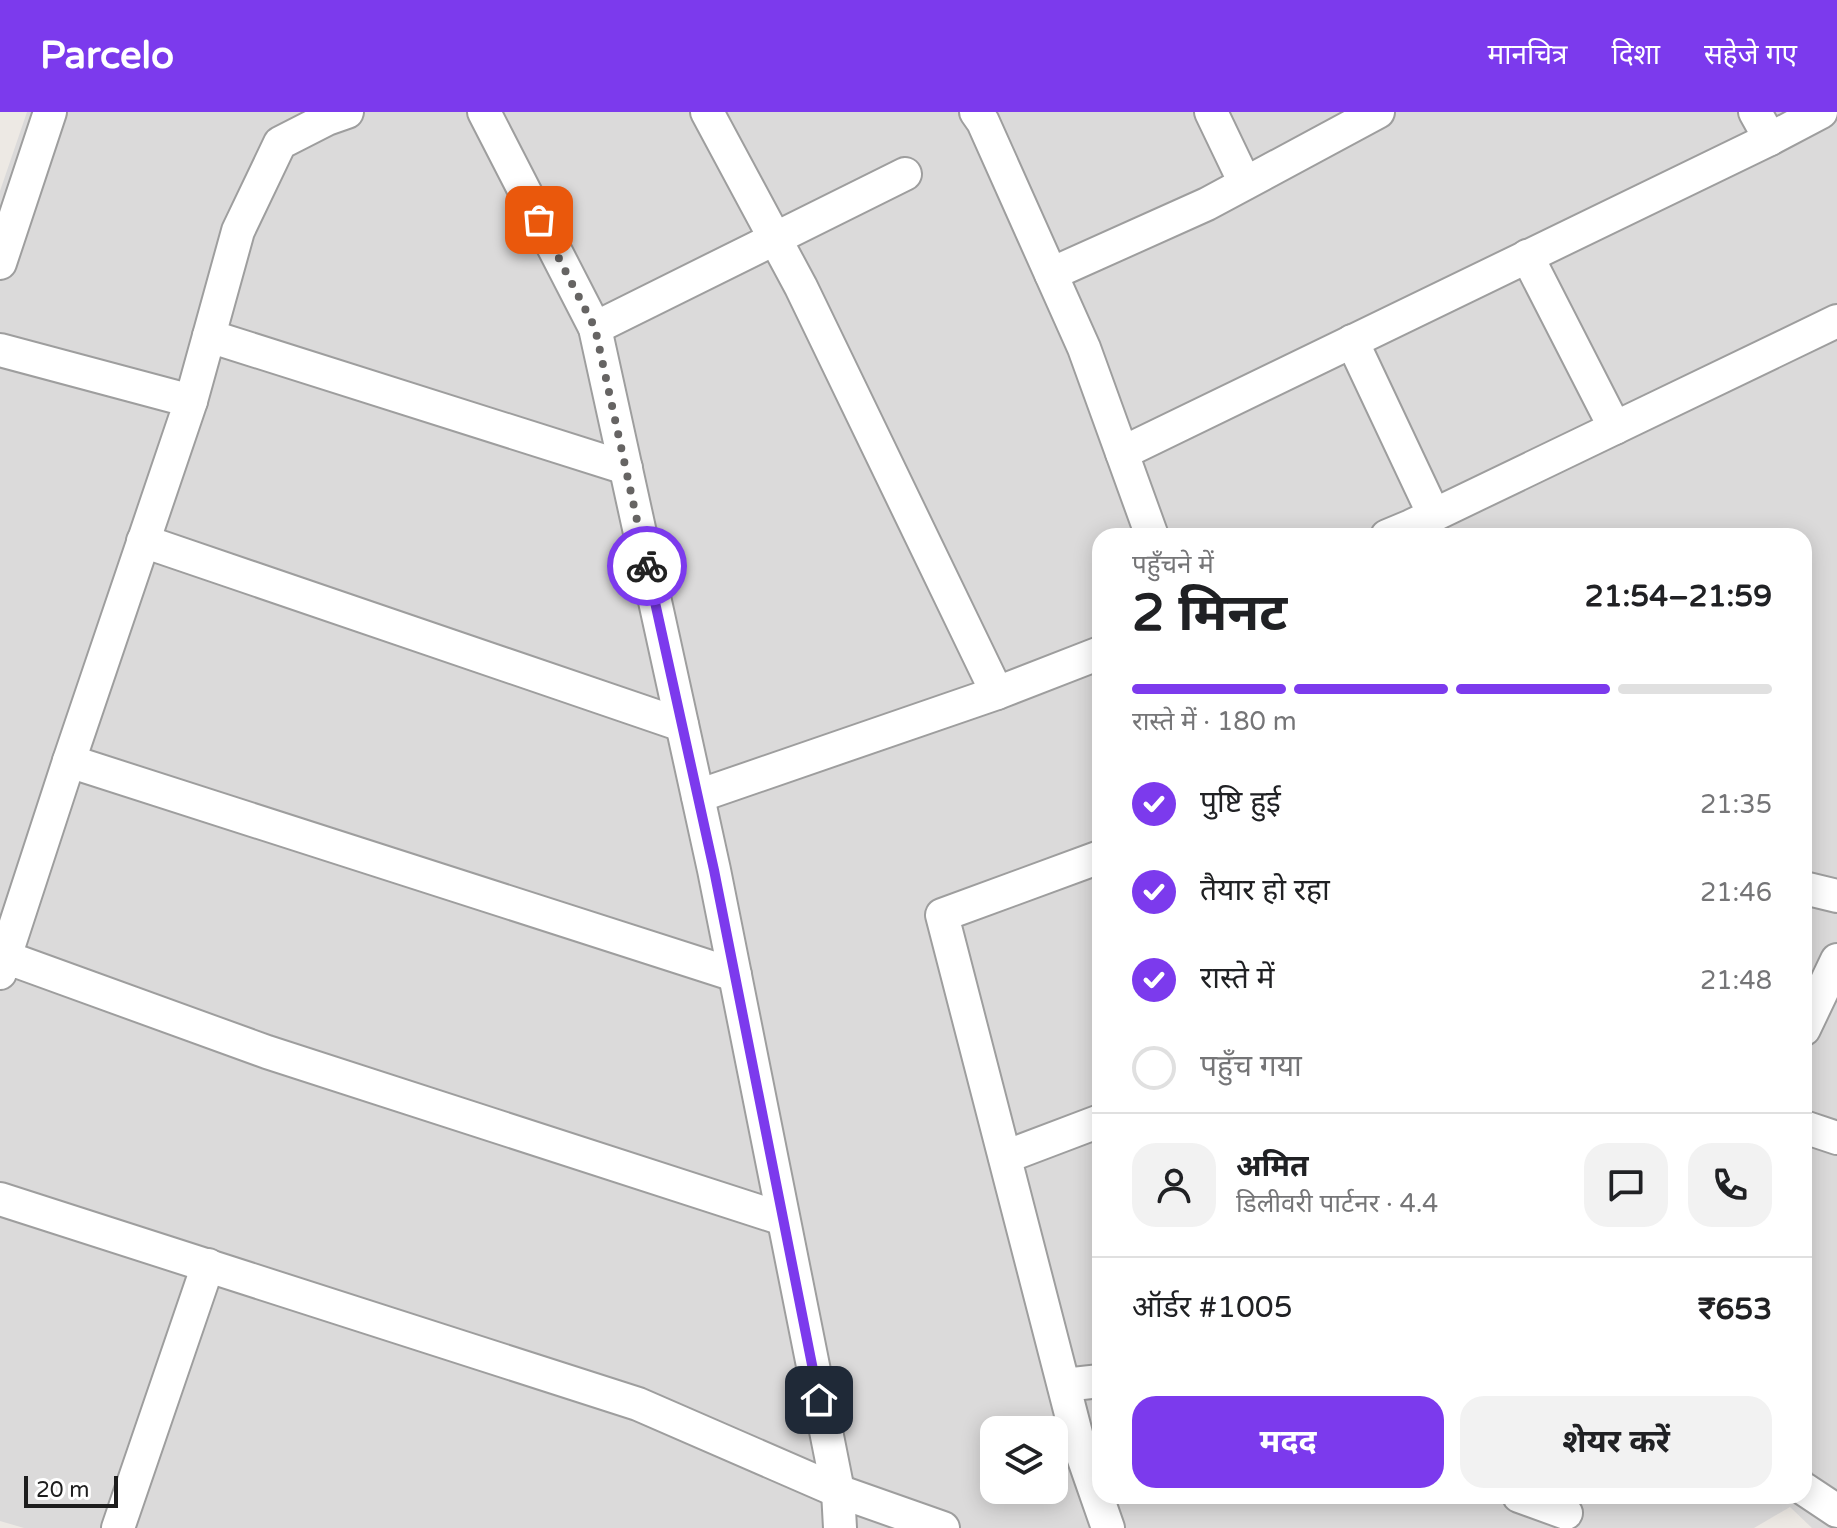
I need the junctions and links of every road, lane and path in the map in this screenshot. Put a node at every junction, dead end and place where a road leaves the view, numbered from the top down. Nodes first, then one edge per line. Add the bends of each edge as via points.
1 (50, 112) edge
2 (347, 112) edge
3 (484, 112) edge
4 (707, 112) edge
5 (976, 112) edge
6 (1211, 112) edge
7 (1378, 112) edge
8 (1821, 112) edge
9 (1763, 125) edge
10 (905, 174) dead end
11 (1245, 183) junction
12 (775, 238) junction
13 (1527, 256) junction
14 (0, 263) edge
15 (1051, 274) junction
16 (1837, 321) edge
17 (595, 328) junction
18 (209, 336) junction
19 (1352, 341) junction
20 (0, 350) edge
21 (191, 401) junction
22 (1615, 428) junction
23 (1122, 453) junction
24 (626, 468) junction
25 (1434, 515) junction
26 (1149, 528) edge
27 (1405, 528) edge
28 (143, 541) junction
29 (1092, 656) edge
30 (997, 693) junction
31 (682, 725) junction
32 (69, 761) junction
33 (698, 796) junction
34 (1092, 860) edge
35 (1812, 890) edge
36 (1837, 896) edge
37 (1837, 960) edge
38 (3, 965) edge
39 (735, 975) junction
40 (1812, 1012) edge
41 (1092, 1124) edge
42 (1812, 1130) edge
43 (1837, 1138) edge
44 (1005, 1157) junction
45 (0, 1199) edge
46 (783, 1219) junction
47 (208, 1265) junction
48 (1092, 1382) edge
49 (1064, 1385) junction
50 (1092, 1480) edge
51 (838, 1491) junction
52 (1812, 1494) edge
53 (1101, 1504) edge
54 (1119, 1504) edge
55 (1542, 1504) edge
56 (1837, 1511) edge
57 (1566, 1512) edge
58 (118, 1528) edge
59 (840, 1528) edge
60 (943, 1528) edge
61 (1110, 1528) edge

1 - 14 street
2 - 18 street via 280,143 238,231
3 - 17 street
4 - 12 street
5 - 15 street
6 - 11 street
7 - 11 street
8 - 9 street
9 - 13 street
10 - 12 street
11 - 15 street
12 - 17 street
12 - 30 street
13 - 19 street
13 - 22 street
15 - 23 street
16 - 22 street
17 - 24 street
18 - 21 street
18 - 24 street
19 - 23 street
19 - 25 street
20 - 21 street
21 - 28 street
22 - 25 street
23 - 26 street
24 - 31 street
25 - 27 street
28 - 31 street
28 - 32 street
29 - 30 street
30 - 33 street
31 - 33 street
32 - 38 street
32 - 39 street
33 - 39 street
34 - 44 street via 942,915
35 - 36 street
37 - 40 street
38 - 46 street
39 - 46 street
41 - 44 street
42 - 43 street
44 - 49 street
45 - 47 street
46 - 51 street
47 - 51 street via 638,1404
47 - 58 street
48 - 49 street
49 - 50 street
51 - 59 street
51 - 60 street
52 - 56 street
53 - 61 street
54 - 61 street
55 - 57 street

